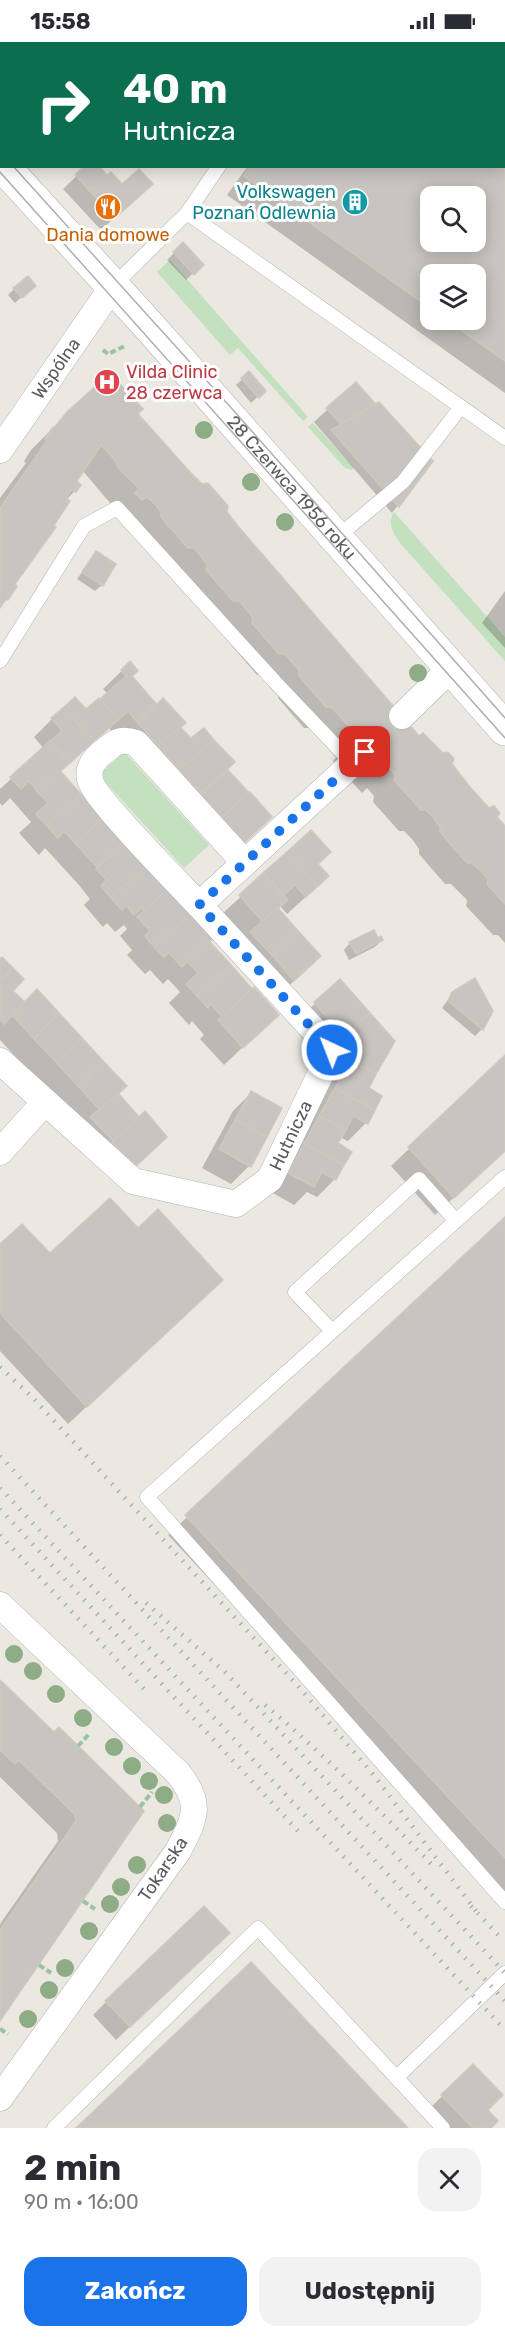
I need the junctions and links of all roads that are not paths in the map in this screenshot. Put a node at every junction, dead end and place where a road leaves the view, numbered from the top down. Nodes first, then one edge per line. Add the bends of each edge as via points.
1 (5, 168) edge
2 (218, 168) edge
3 (187, 213) junction
4 (112, 286) junction
5 (460, 407) junction
6 (505, 438) edge
7 (0, 450) edge
8 (336, 538) junction
9 (0, 661) edge
10 (451, 668) junction
11 (402, 716) tunnel mouth
12 (505, 729) edge
13 (359, 758) joint
14 (244, 863) junction
15 (199, 905) junction
16 (0, 1061) edge
17 (45, 1102) junction
18 (0, 1152) edge
19 (505, 1177) edge
20 (456, 1221) junction
21 (332, 1331) junction
22 (0, 1605) edge
23 (505, 1902) edge
24 (505, 1973) edge
25 (396, 2078) junction
26 (0, 2098) edge
27 (54, 2128) edge
28 (443, 2128) edge

1 - 4 street, 28 Czerwca 1956 roku
2 - 3 lane
3 - 4 lane
3 - 5 lane
4 - 7 street, Wspólna
4 - 8 street, 28 Czerwca 1956 roku
5 - 6 lane
5 - 8 lane via 403,482
8 - 10 street, 28 Czerwca 1956 roku
9 - 13 lane via 84,526 117,508 275,682
10 - 11 street
10 - 12 street, 28 Czerwca 1956 roku
13 - 14 street
14 - 15 street
14 - 15 street via 136,743 115,742 103,752 90,769 90,781 103,801
15 - 17 street, Hutnicza via 332,1050 270,1179 236,1204 134,1181
16 - 17 street, Hutnicza
17 - 18 street
19 - 20 lane
20 - 21 lane
20 - 21 lane via 419,1179 295,1292
21 - 23 lane via 147,1497
22 - 26 street, Tokarska via 178,1773 194,1800 190,1827 178,1851
24 - 25 lane
25 - 27 lane via 258,1928
25 - 28 lane

